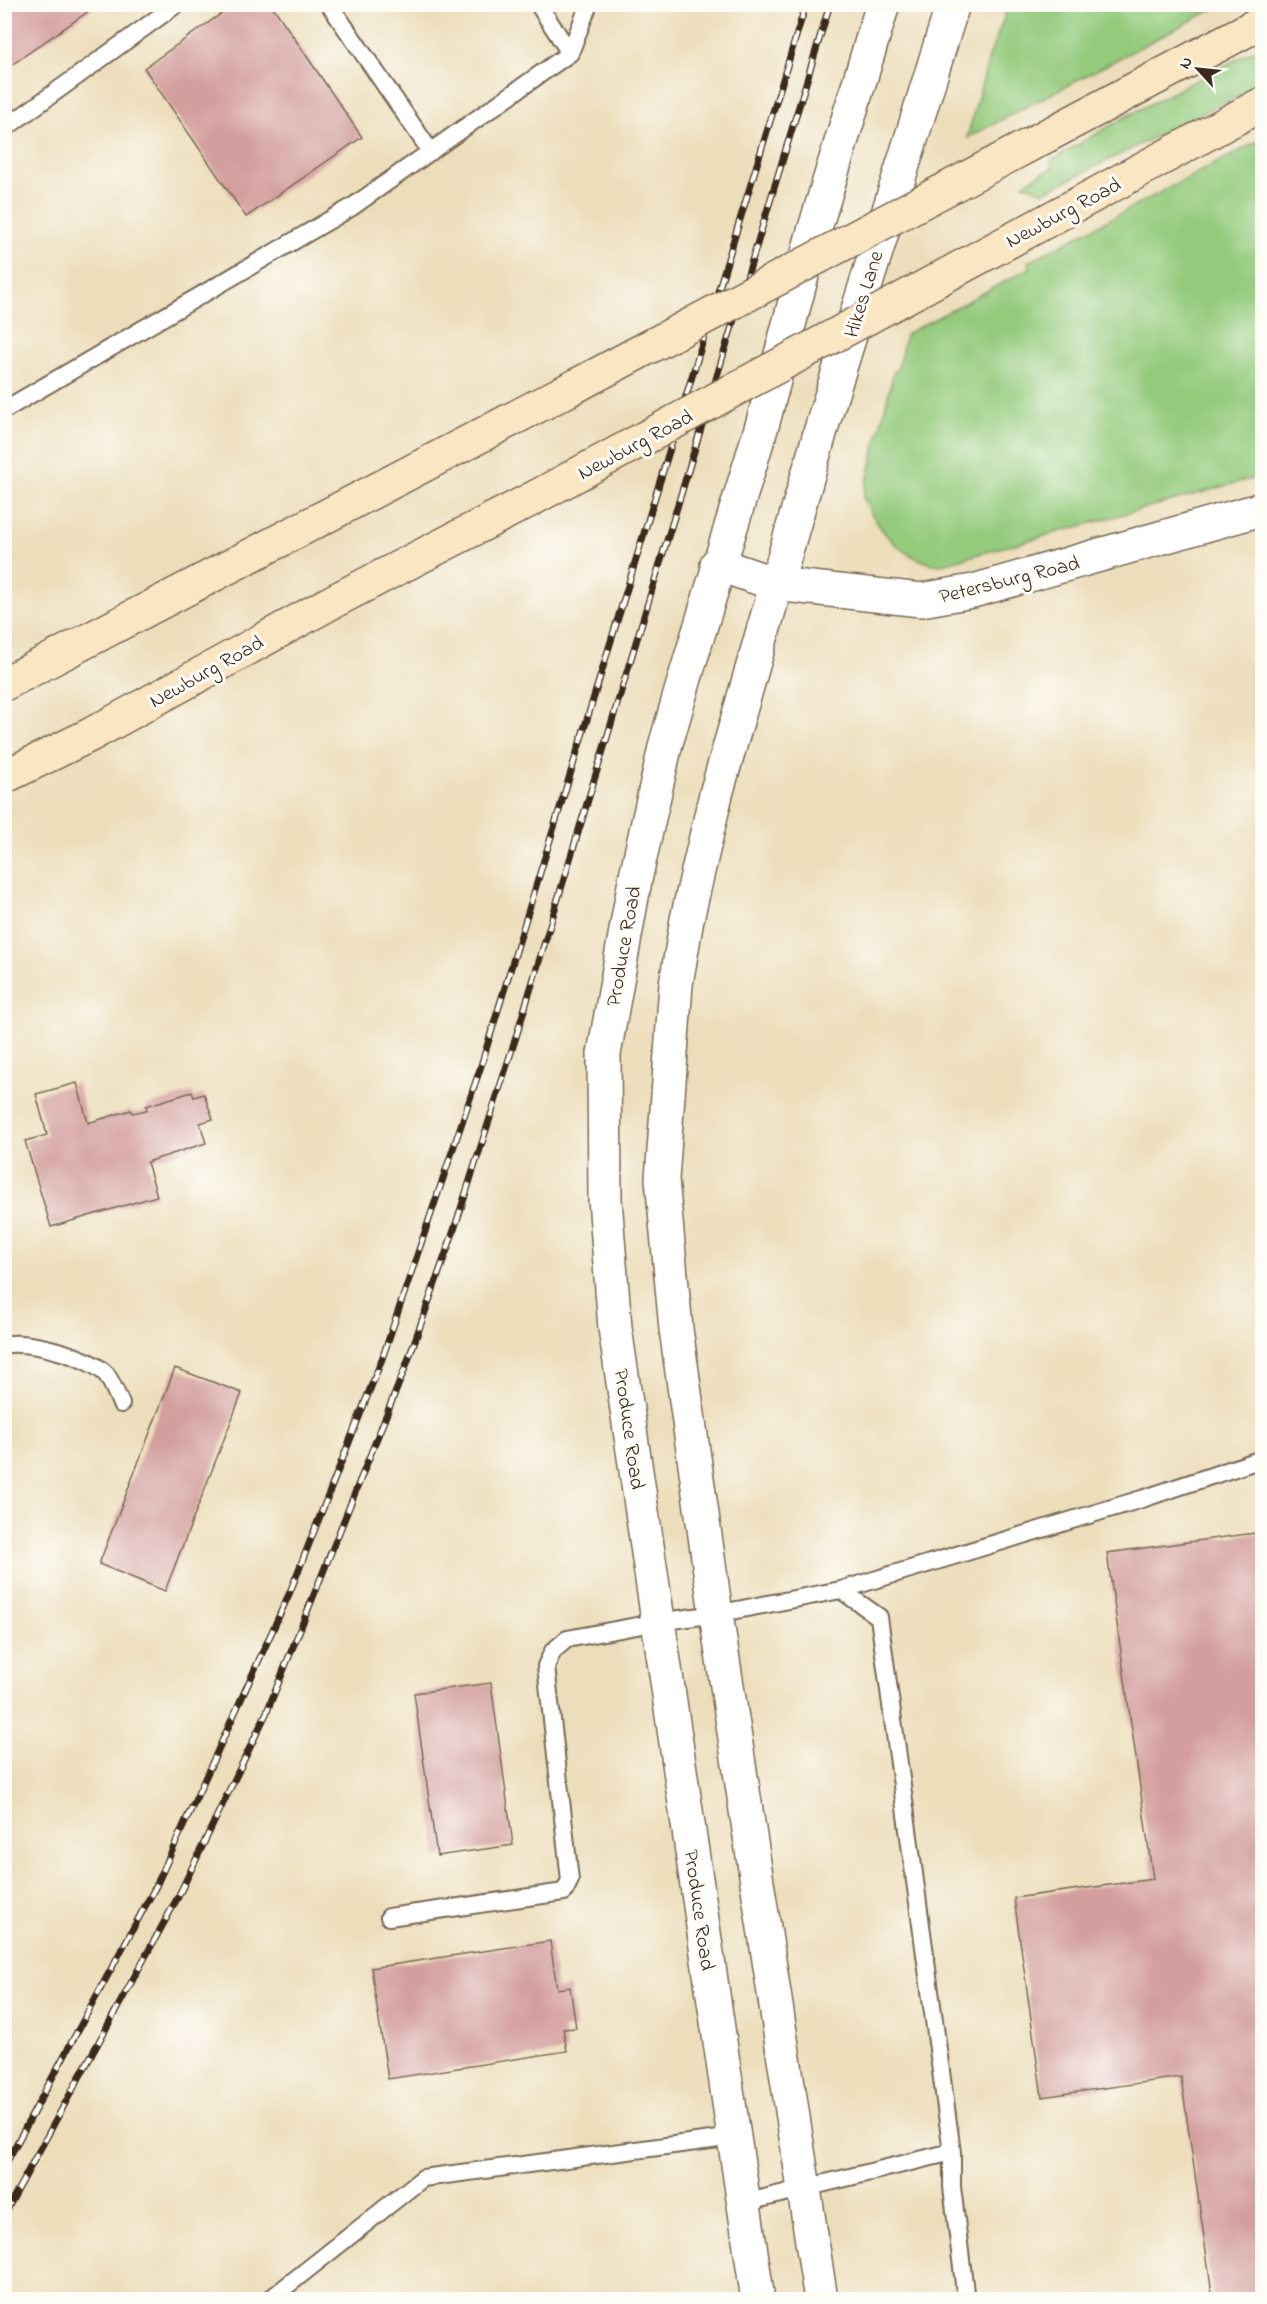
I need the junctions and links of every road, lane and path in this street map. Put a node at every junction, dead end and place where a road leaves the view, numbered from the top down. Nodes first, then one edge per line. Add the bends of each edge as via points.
1 (177, 4) edge
2 (329, 4) edge
3 (538, 4) edge
4 (589, 4) edge
5 (883, 4) edge
6 (953, 4) edge
7 (1263, 22) edge
8 (570, 53) junction
9 (1263, 104) edge
10 (4, 129) edge
11 (430, 152) junction
12 (4, 410) edge
13 (1263, 509) edge
14 (717, 564) junction
15 (775, 584) junction
16 (4, 684) edge
17 (4, 777) edge
18 (4, 1345) edge
19 (121, 1404) dead end
20 (1263, 1459) edge
21 (840, 1590) junction
22 (716, 1614) junction
23 (658, 1622) junction
24 (389, 1917) dead end
25 (734, 2137) junction
26 (952, 2152) junction
27 (805, 2188) junction
28 (744, 2203) junction
29 (268, 2300) edge
30 (758, 2300) edge
31 (821, 2300) edge
32 (966, 2300) edge

1 - 10 lane
2 - 11 lane
3 - 8 lane
4 - 8 lane
5 - 14 street via 812,238 763,422
6 - 15 street, Hikes Lane
7 - 16 main road, bridge
8 - 11 lane
9 - 17 main road, Newburg Road, bridge via 532,499
11 - 12 lane via 352,207
13 - 15 street, Petersburg Road via 973,591 921,600
14 - 15 street, Petersburg Road
14 - 23 street, Produce Road via 666,743 635,880 604,1054 605,1198 615,1328
15 - 22 street via 716,794 687,919 676,984 662,1179 676,1329
18 - 19 lane via 16,1342 63,1351 106,1374
20 - 21 lane
21 - 22 lane
21 - 26 lane via 879,1617
22 - 23 lane
22 - 27 street
23 - 24 lane via 567,1639 553,1651 546,1666 570,1881 564,1892
23 - 25 street, Produce Road
25 - 28 street, Produce Road
25 - 29 lane via 423,2178
26 - 27 lane
26 - 32 lane via 952,2187
27 - 28 lane
27 - 31 street
28 - 30 street, Produce Road

